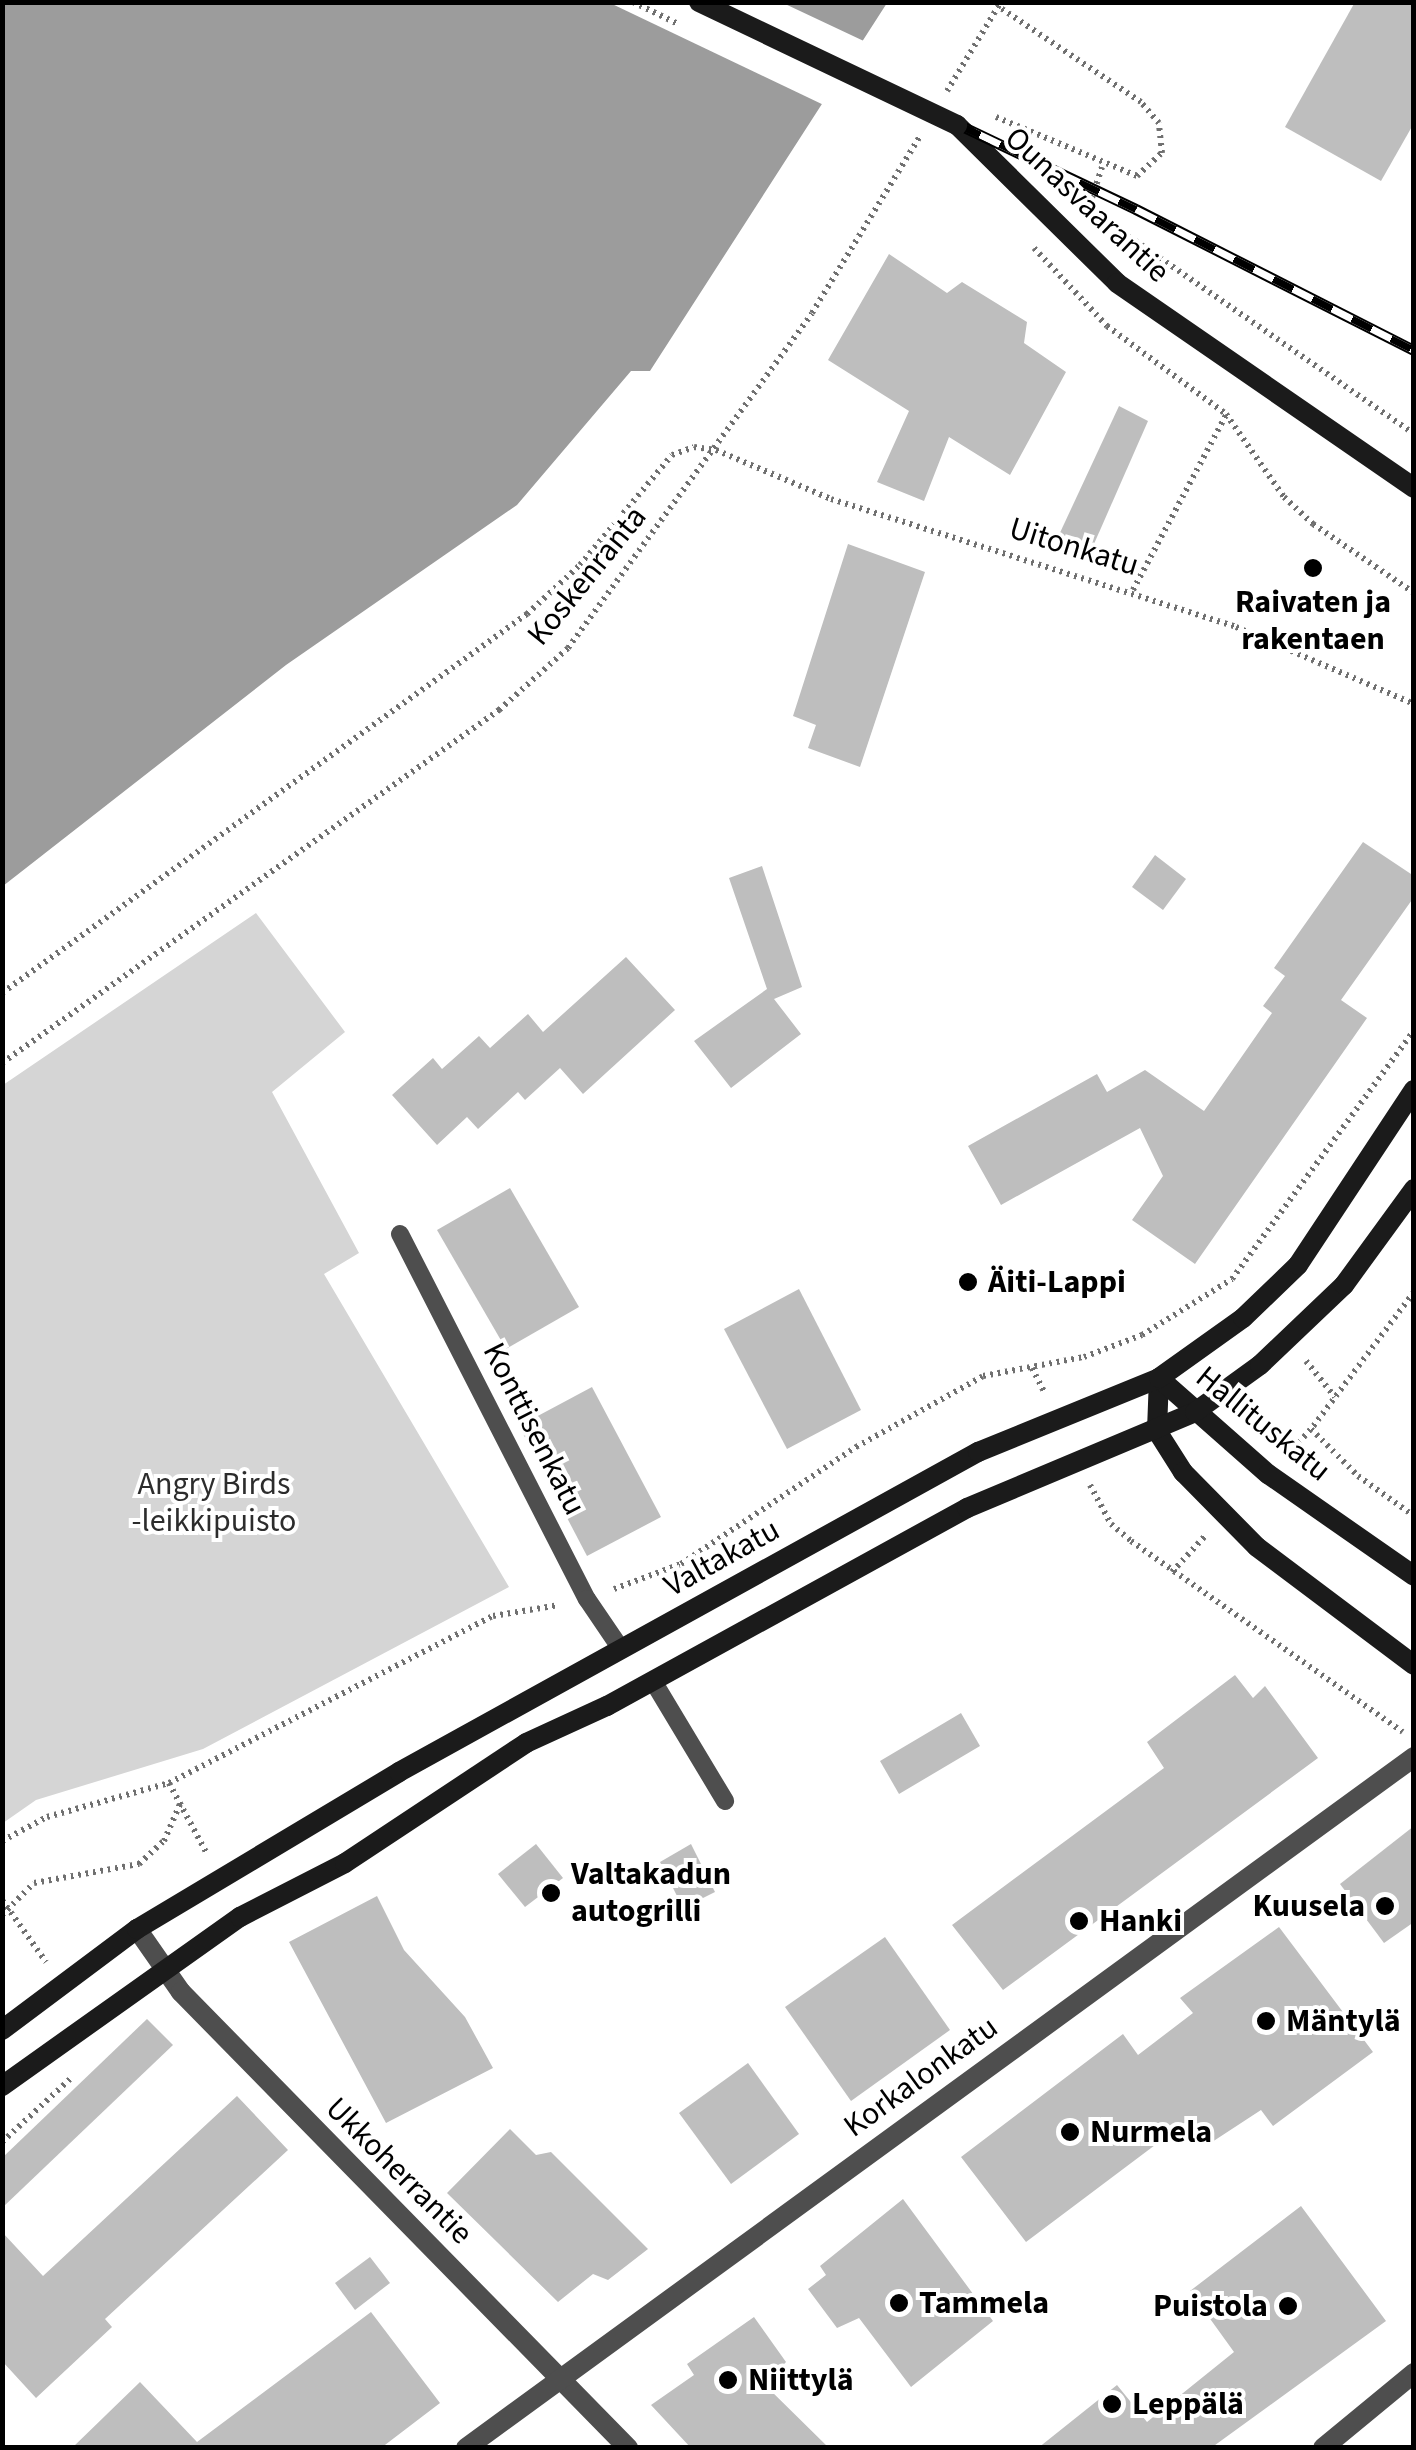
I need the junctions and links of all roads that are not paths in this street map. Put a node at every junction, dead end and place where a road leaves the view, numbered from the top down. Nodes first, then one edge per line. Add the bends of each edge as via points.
1 (699, 2) edge
2 (1414, 488) edge
3 (1414, 1090) edge
4 (1414, 1189) edge
5 (400, 1234) dead end
6 (1159, 1378) junction
7 (1195, 1412) junction
8 (1157, 1431) junction
9 (1414, 1576) edge
10 (622, 1649) junction
11 (1414, 1665) edge
12 (653, 1680) junction
13 (1414, 1757) edge
14 (725, 1801) dead end
15 (137, 1929) junction
16 (161, 1970) junction
17 (2, 2030) edge
18 (2, 2086) edge
19 (1414, 2374) edge
20 (560, 2376) junction
21 (466, 2448) edge
22 (628, 2448) edge
23 (1323, 2448) edge

1 - 2 street, Ounasvaarantie, bridge via 956,124 1117,283
3 - 6 street, Valtakatu via 1298,1266 1244,1318
4 - 7 street via 1344,1285 1260,1365
5 - 10 lane, Konttisenkatu via 588,1599
6 - 7 street, Hallituskatu
6 - 8 street, Hallituskatu
6 - 10 street, Valtakatu via 978,1452
7 - 8 street
7 - 9 street, Hallituskatu
8 - 11 street via 1184,1472 1257,1547
8 - 12 street via 967,1508
10 - 15 street, Valtakatu
12 - 14 lane
12 - 16 street via 526,1743 345,1863 240,1917
13 - 20 street, Korkalonkatu
15 - 16 street, Ukkoherrantie
15 - 17 street, Valtakatu
16 - 18 street
16 - 20 street, Ukkoherrantie
19 - 23 street
20 - 21 street, Korkalonkatu
20 - 22 street, Ukkoherrantie

